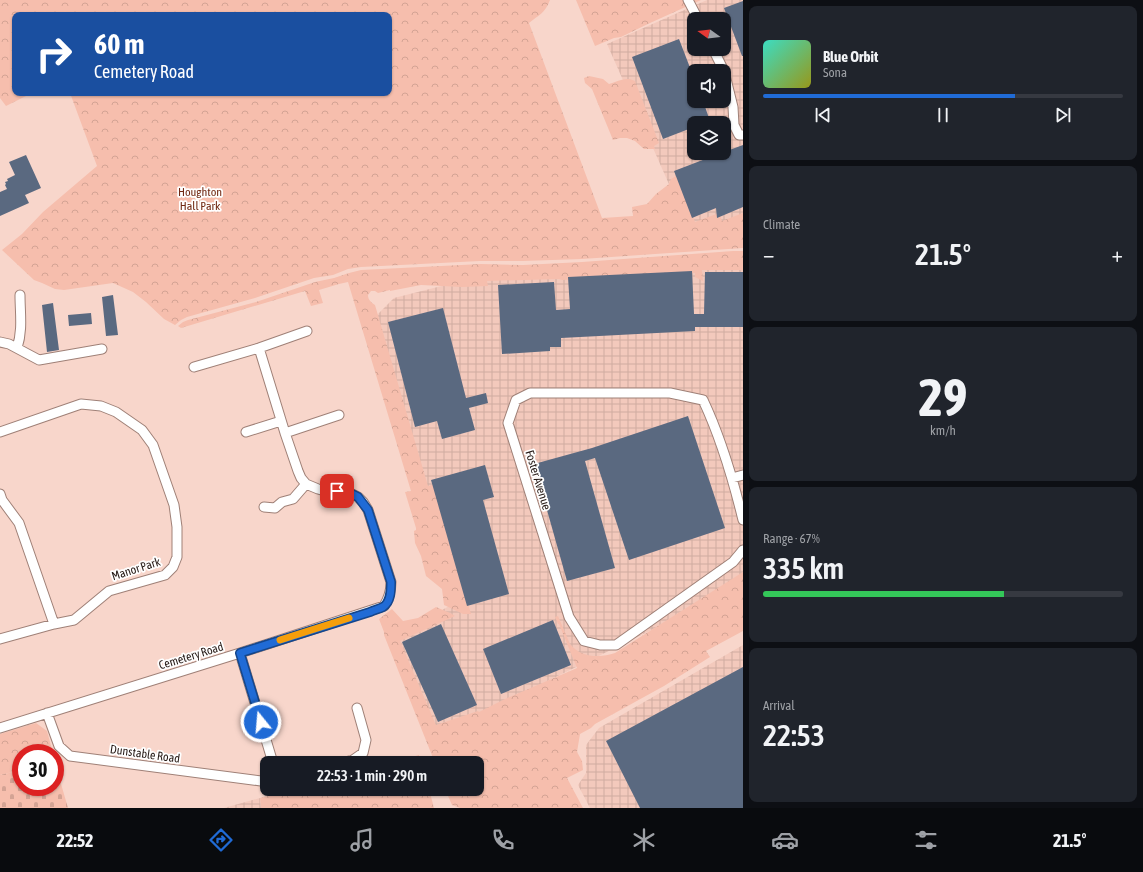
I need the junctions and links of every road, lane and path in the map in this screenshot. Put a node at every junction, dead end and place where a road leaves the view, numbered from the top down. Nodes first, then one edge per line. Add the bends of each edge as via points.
1 (688, 0) edge
2 (694, 12) edge
3 (731, 99) edge
4 (743, 135) edge
5 (20, 295) dead end
6 (307, 331) dead end
7 (0, 342) edge
8 (17, 348) junction
9 (259, 348) junction
10 (102, 349) dead end
11 (194, 367) dead end
12 (339, 415) dead end
13 (281, 421) junction
14 (0, 432) edge
15 (246, 432) dead end
16 (285, 433) junction
17 (743, 475) edge
18 (732, 478) junction
19 (306, 484) junction
20 (0, 494) edge
21 (264, 507) dead end
22 (743, 520) edge
23 (743, 550) edge
24 (54, 624) junction
25 (0, 639) edge
26 (240, 653) junction
27 (357, 708) dead end
28 (47, 713) junction
29 (0, 728) edge
30 (271, 756) edge
31 (358, 756) edge
32 (260, 781) edge

1 - 2 street
3 - 4 street via 734,125 739,135
5 - 8 street via 21,325
6 - 9 street
7 - 8 street
8 - 10 street via 40,360
9 - 11 street
9 - 13 street
12 - 16 street
13 - 15 street
13 - 16 street
14 - 24 street, Manor Park via 81,404 101,406 116,412 142,430 153,445 174,505 177,557 173,567 165,575 109,591 74,620
16 - 19 street via 298,471
17 - 18 street
18 - 22 street, Foster Avenue
18 - 23 street, Foster Avenue via 712,418 703,400 670,393 530,393 516,400 508,423 569,617 584,641 616,645 733,562
19 - 21 street via 293,499 282,502 275,508
19 - 26 street, Cemetery Road via 325,491 348,492 363,502 368,510 391,582 390,597 384,606 370,612
20 - 24 street via 19,523
24 - 25 street, Manor Park
26 - 28 street, Cemetery Road
26 - 30 street
27 - 31 street via 366,740 362,753
28 - 29 street, Cemetery Road
28 - 32 street, Dunstable Road via 58,746 70,756

